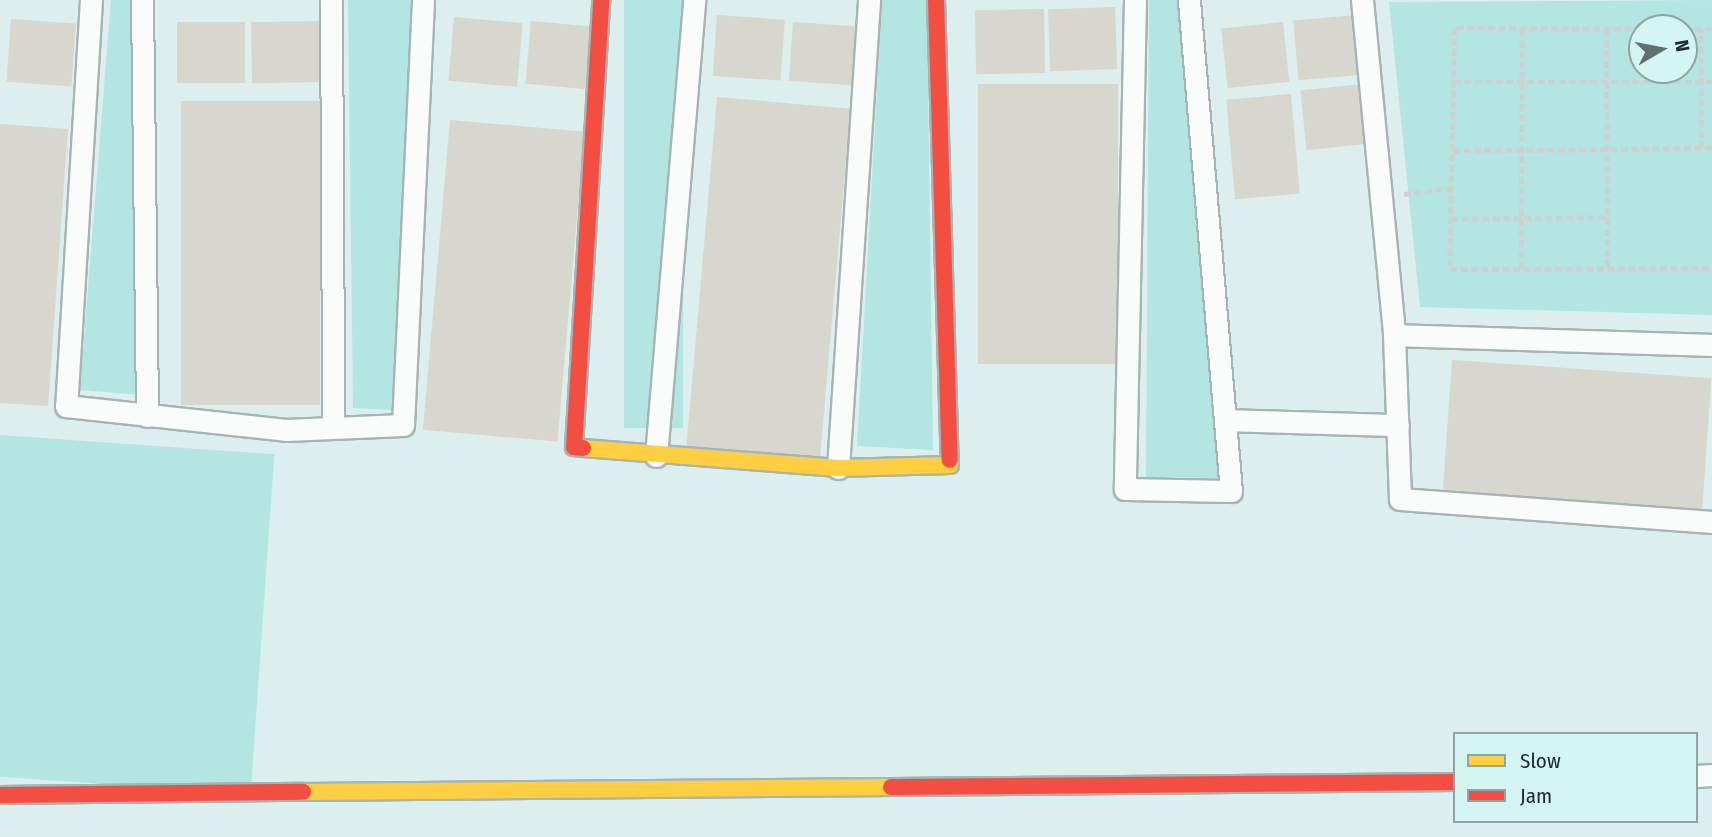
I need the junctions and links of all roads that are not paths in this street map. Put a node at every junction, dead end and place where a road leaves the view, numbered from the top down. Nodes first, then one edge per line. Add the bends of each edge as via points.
1 (91, 0) edge
2 (142, 0) edge
3 (331, 0) edge
4 (423, 0) edge
5 (601, 0) edge
6 (694, 0) edge
7 (869, 0) edge
8 (936, 0) edge
9 (1135, 0) edge
10 (1189, 0) edge
11 (1362, 0) edge
12 (1394, 335) junction
13 (1712, 345) edge
14 (147, 416) junction
15 (1225, 421) junction
16 (1398, 425) junction
17 (333, 427) junction
18 (656, 456) junction
19 (838, 468) junction
20 (1712, 522) edge
21 (1453, 782) edge
22 (0, 795) edge

1 - 14 street via 66,406
2 - 14 street
3 - 17 street
4 - 17 street via 404,425
5 - 18 street via 574,447
6 - 18 street
7 - 19 street
8 - 19 street via 950,465
9 - 15 street via 1125,489 1231,491
10 - 15 street
11 - 12 street
12 - 13 street
12 - 16 street
14 - 17 street via 286,430
15 - 16 street
16 - 20 street via 1400,499
18 - 19 street
21 - 22 street

